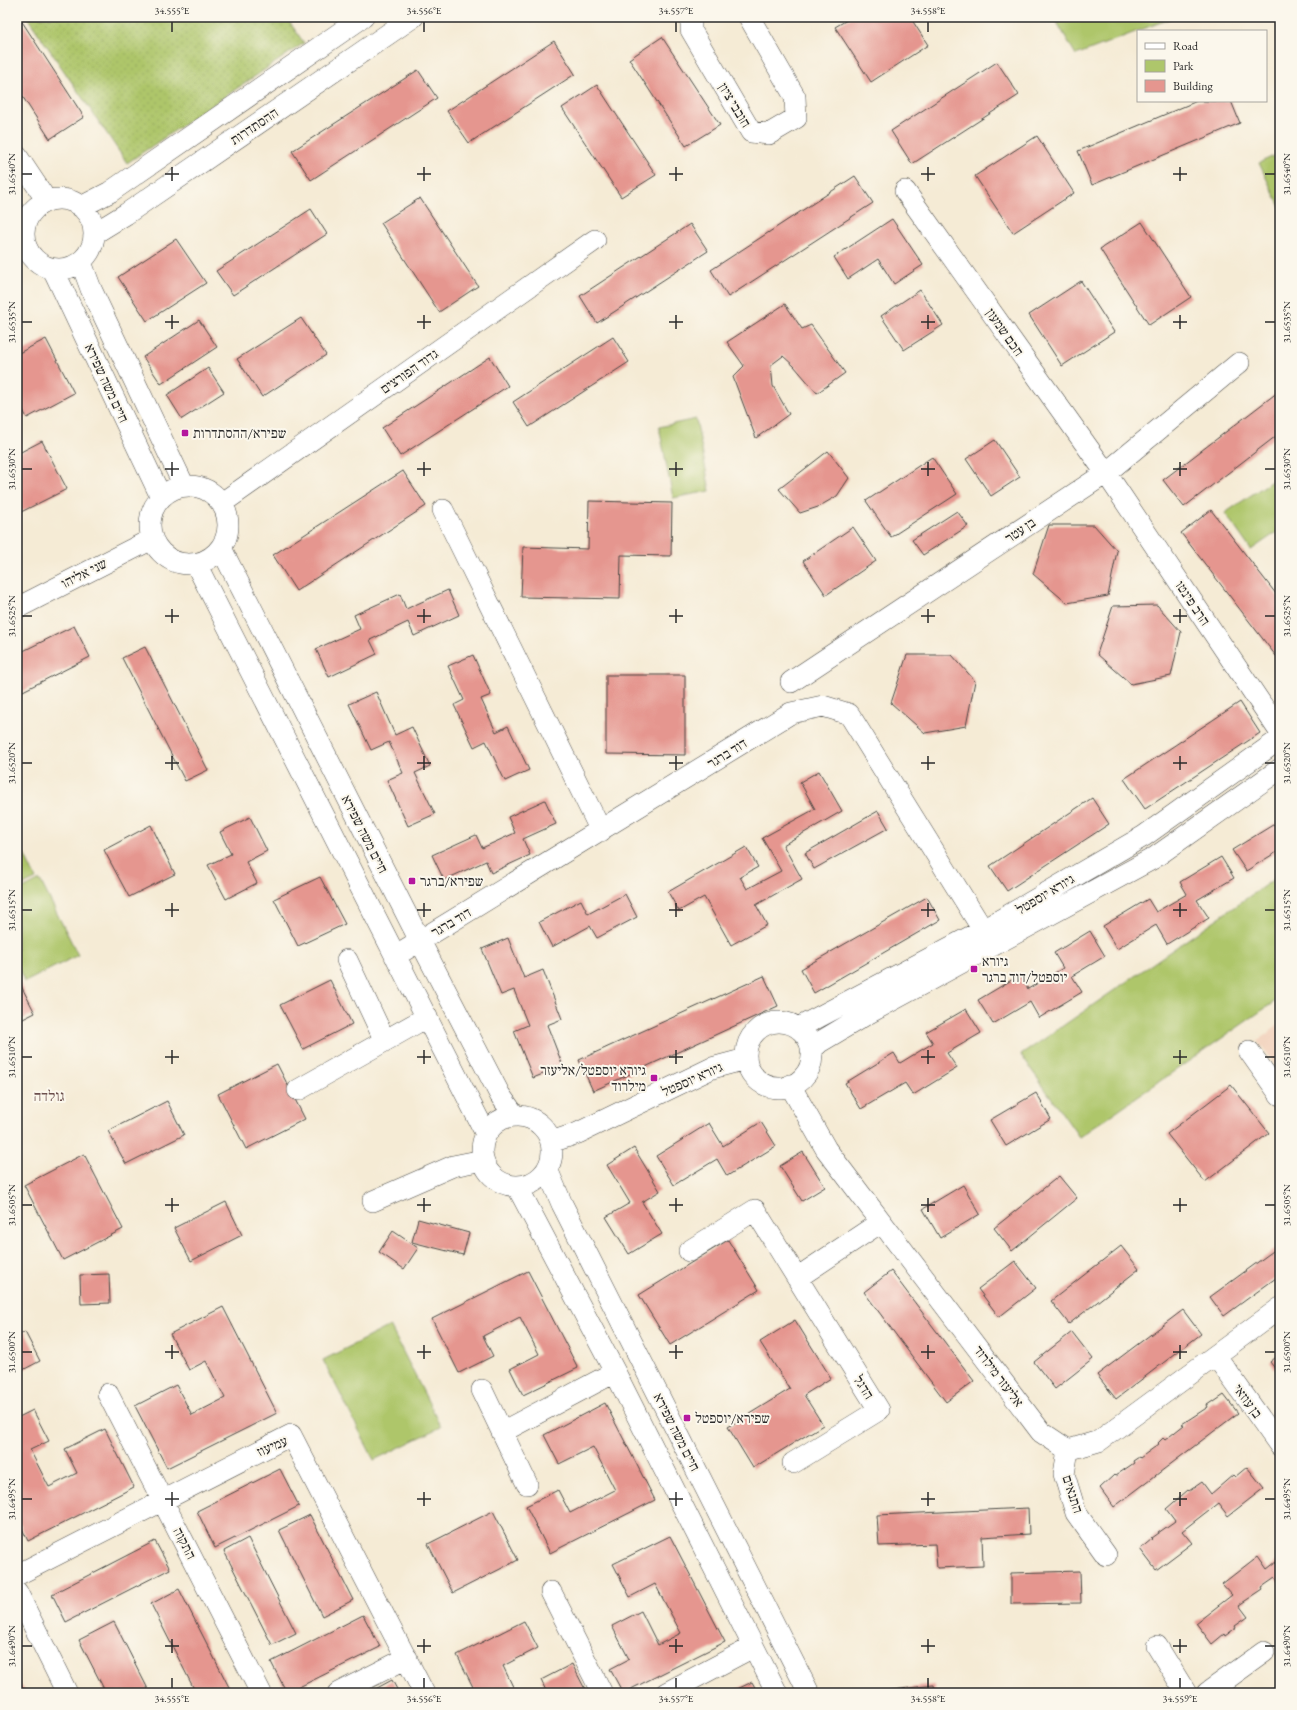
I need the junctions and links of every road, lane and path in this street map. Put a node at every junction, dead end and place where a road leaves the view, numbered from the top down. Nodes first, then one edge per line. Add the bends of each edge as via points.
1 (363, 17) edge
2 (413, 17) edge
3 (691, 17) edge
4 (749, 17) edge
5 (17, 156) edge
6 (905, 191) dead end
7 (47, 201) junction
8 (81, 207) junction
9 (21, 218) edge
10 (95, 233) junction
11 (595, 240) dead end
12 (81, 262) junction
13 (53, 269) junction
14 (1239, 363) dead end
15 (1106, 474) junction
16 (184, 486) junction
17 (161, 497) junction
18 (222, 503) junction
19 (443, 510) dead end
20 (152, 539) junction
21 (221, 548) junction
22 (196, 564) junction
23 (17, 608) edge
24 (791, 682) dead end
25 (1280, 732) edge
26 (1280, 740) edge
27 (1280, 770) edge
28 (601, 831) junction
29 (984, 930) junction
30 (420, 941) junction
31 (395, 956) junction
32 (347, 960) dead end
33 (427, 1017) junction
34 (798, 1028) junction
35 (385, 1041) junction
36 (811, 1050) junction
37 (1249, 1051) dead end
38 (746, 1059) junction
39 (790, 1086) junction
40 (298, 1090) dead end
41 (1280, 1095) edge
42 (515, 1116) junction
43 (486, 1134) junction
44 (551, 1142) junction
45 (483, 1160) junction
46 (547, 1169) junction
47 (517, 1186) junction
48 (373, 1201) dead end
49 (881, 1222) junction
50 (689, 1251) dead end
51 (797, 1278) junction
52 (1280, 1308) edge
53 (1216, 1356) junction
54 (615, 1372) junction
55 (482, 1390) dead end
56 (108, 1394) dead end
57 (502, 1432) junction
58 (1280, 1446) edge
59 (1068, 1450) junction
60 (793, 1463) dead end
61 (527, 1484) dead end
62 (163, 1500) junction
63 (1106, 1555) dead end
64 (17, 1575) edge
65 (17, 1592) edge
66 (551, 1592) dead end
67 (1157, 1646) dead end
68 (753, 1647) junction
69 (1264, 1652) dead end
70 (407, 1658) junction
71 (67, 1693) edge
72 (261, 1693) edge
73 (338, 1693) edge
74 (424, 1693) edge
75 (602, 1693) edge
76 (666, 1693) edge
77 (777, 1693) edge
78 (809, 1693) edge
79 (1186, 1693) edge
80 (1207, 1693) edge

1 - 8 street, ההסתדרות via 110,192
2 - 10 street, ההסתדרות
3 - 4 street, חובבי ציון via 691,30 751,132 769,134 796,118 795,97
5 - 7 street
6 - 15 street, חכם שמעון
7 - 8 street via 71,201
7 - 9 street
8 - 10 street via 88,214
9 - 13 street via 26,248 33,258
10 - 12 street via 93,244
11 - 18 street, גדוד הפורצים
12 - 13 street via 63,269
12 - 16 street, חיים משה שפירא via 91,289
13 - 17 street, חיים משה שפירא
14 - 15 street, בן עטר
15 - 24 street, בן עטר
15 - 25 street, הרב פינטו
16 - 17 street via 168,491
16 - 18 street via 205,489
17 - 20 street via 150,517
18 - 21 street via 229,525 227,537
19 - 28 street
20 - 22 street via 165,556 174,562
20 - 23 street, שני אליהו
21 - 22 street via 210,558
21 - 30 street, חיים משה שפירא
22 - 31 street, חיים משה שפירא
26 - 29 street, גיורא יוספטל via 1144,836
27 - 36 street, גיורא יוספטל via 1154,858 867,1014
28 - 29 street, דוד ברגר via 791,713 823,706 849,714
28 - 30 street, דוד ברגר
29 - 34 street, גיורא יוספטל
30 - 31 street, דוד ברגר
30 - 42 street, חיים משה שפירא via 500,1095
31 - 33 street, חיים משה שפירא
32 - 35 street
33 - 35 street
33 - 43 street, חיים משה שפירא
34 - 36 street via 804,1034
34 - 38 street via 777,1022 767,1024 750,1038 746,1048
35 - 40 street
36 - 39 street via 811,1059 805,1075
37 - 41 street
38 - 39 street via 754,1077 762,1083 776,1087
38 - 44 street, גיורא יוספטל via 712,1068 578,1133
39 - 49 street, אליעזר מילרוד via 826,1149
42 - 43 street via 498,1121
42 - 44 street via 534,1120 548,1133
43 - 45 street via 483,1142
44 - 46 street via 552,1151
45 - 47 street via 500,1181
45 - 48 street via 453,1166
46 - 47 street via 534,1181
46 - 78 street, חיים משה שפירא via 562,1204
47 - 54 street, חיים משה שפירא
49 - 51 street
49 - 59 street, אליעזר מילרוד via 1041,1432
50 - 51 street, הדגל via 755,1210
51 - 60 street, הדגל via 879,1410
52 - 53 street
53 - 58 street, בן עוזאי
53 - 59 street via 1098,1441
54 - 57 street
54 - 68 street, חיים משה שפירא
55 - 57 street
56 - 62 street, התקוה
57 - 61 street
59 - 63 street, התנאים via 1064,1474 1076,1513
62 - 64 street, עמיעוז
62 - 70 street, עמיעוז via 291,1435
62 - 72 street, התקוה
65 - 71 street
66 - 75 street
67 - 79 street
68 - 76 street
68 - 77 street, חיים משה שפירא
69 - 80 street
70 - 73 street
70 - 74 street, עמיעוז

